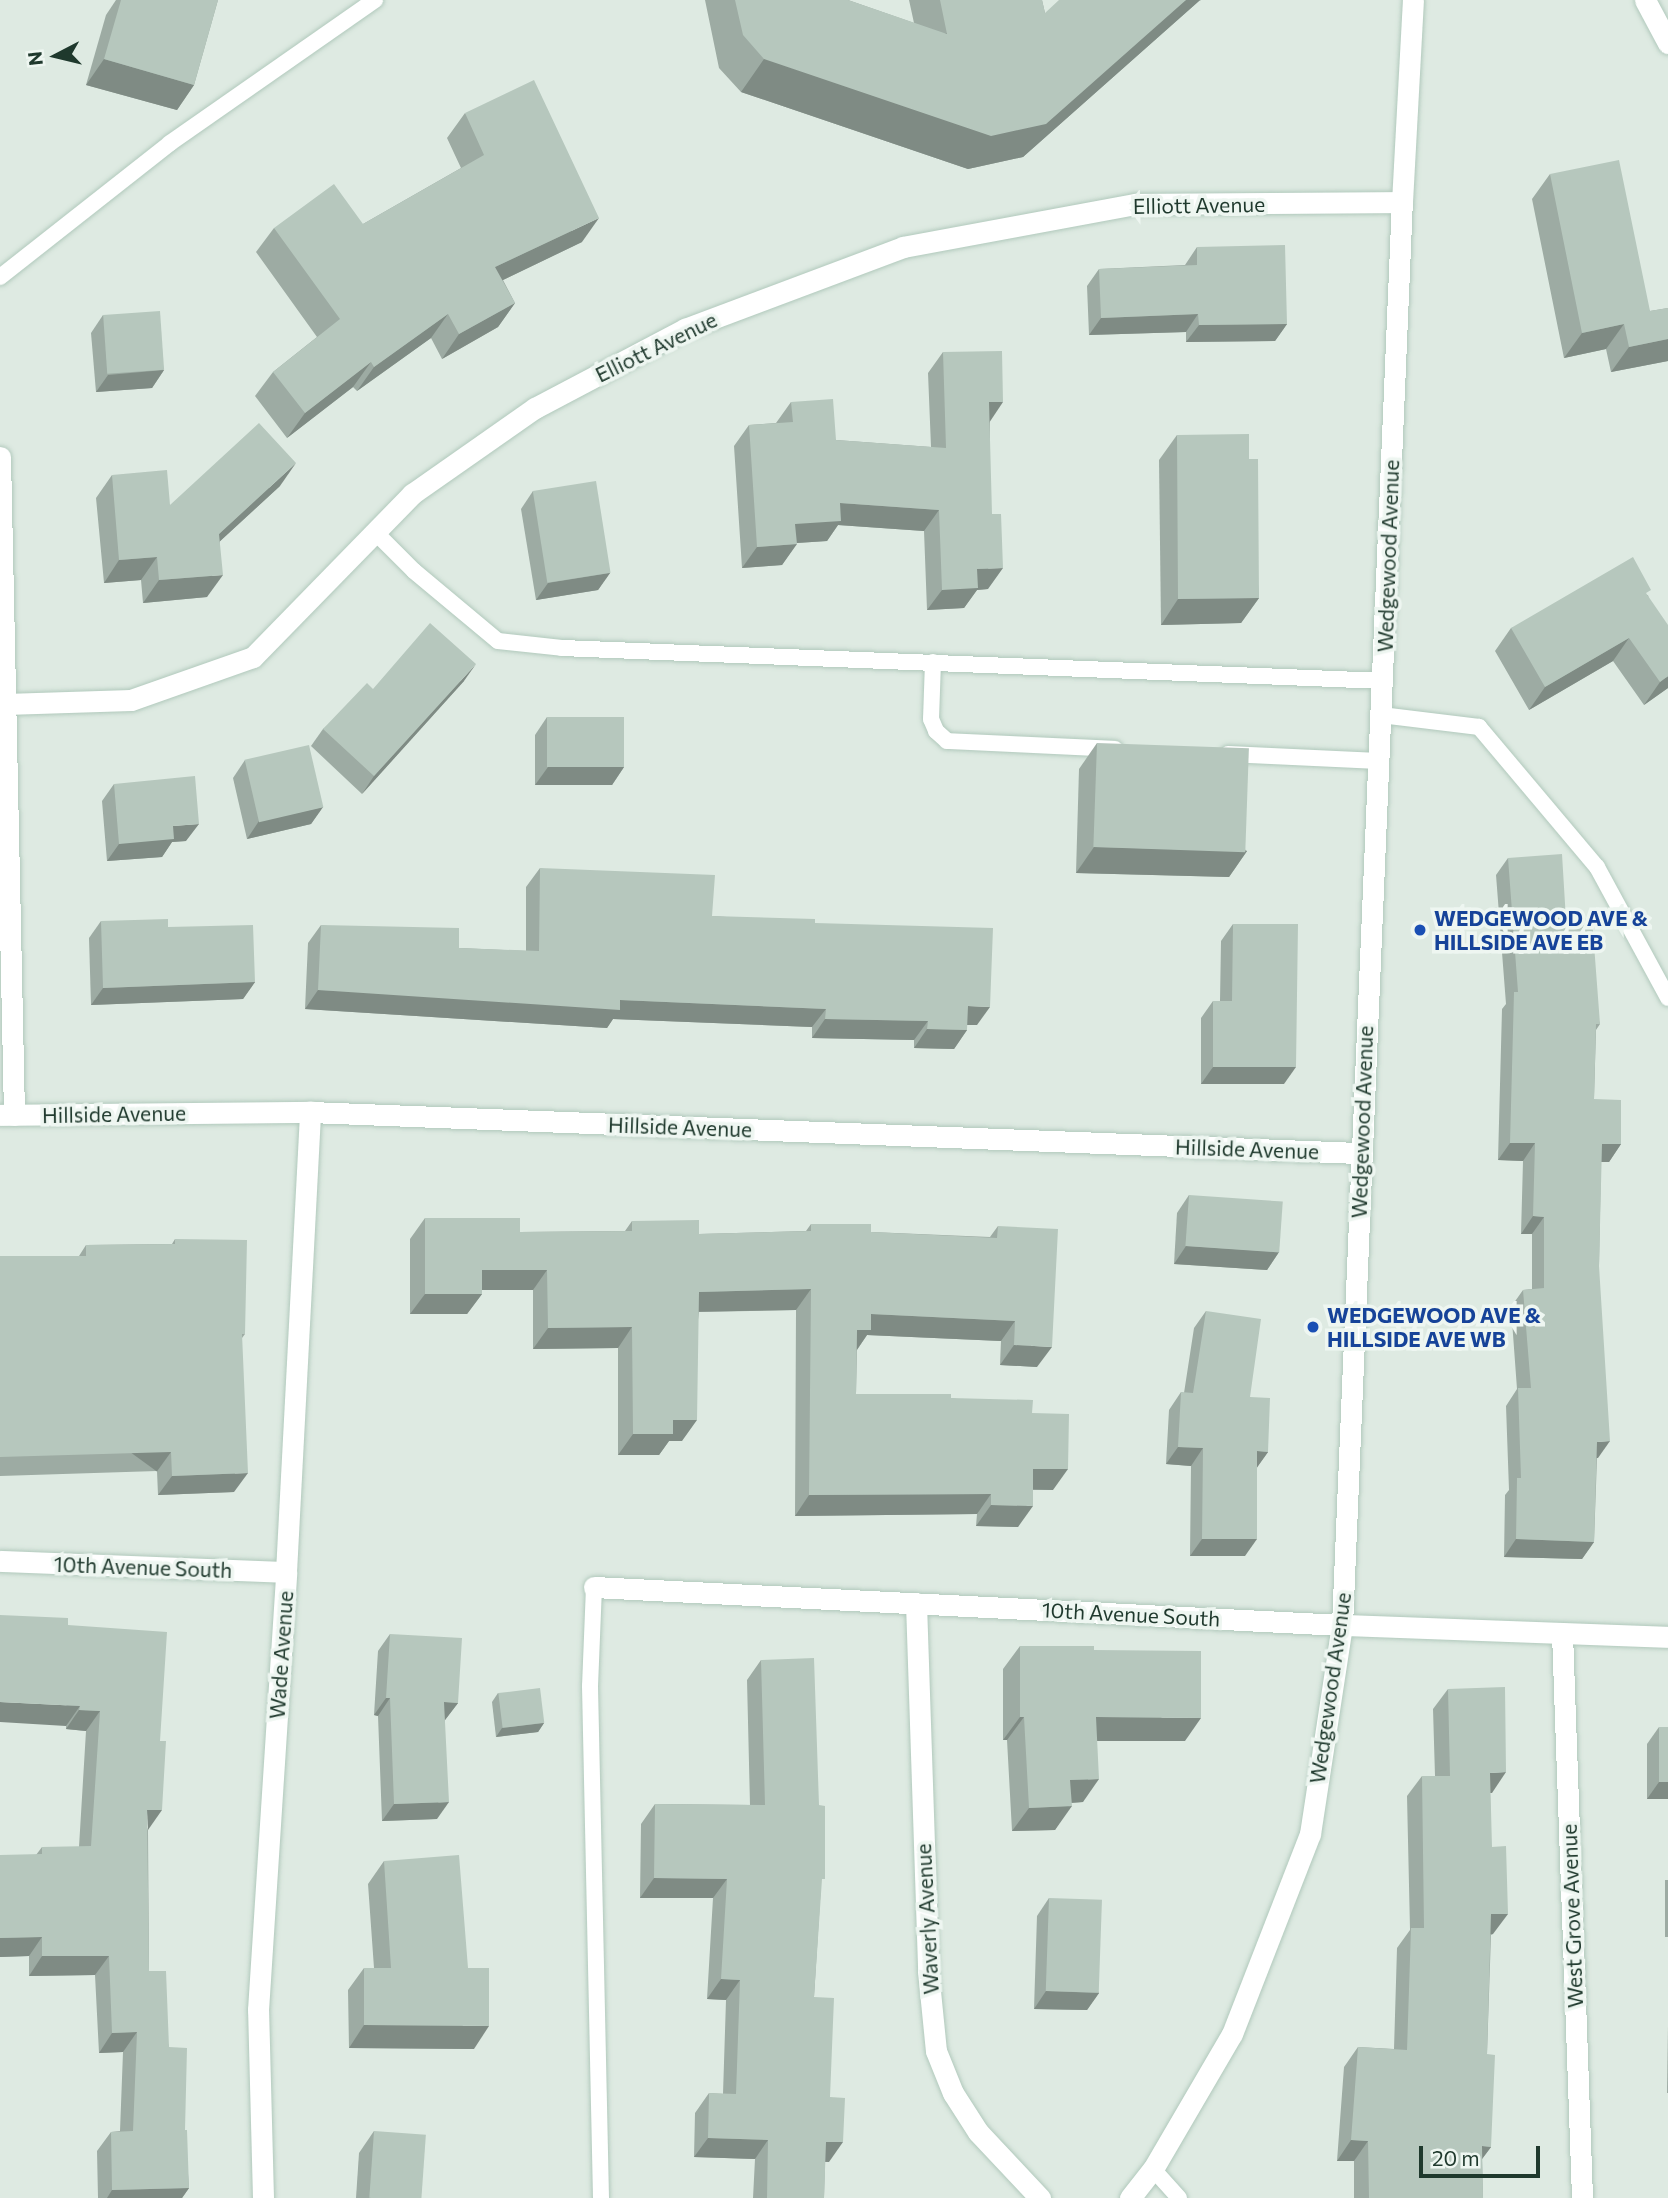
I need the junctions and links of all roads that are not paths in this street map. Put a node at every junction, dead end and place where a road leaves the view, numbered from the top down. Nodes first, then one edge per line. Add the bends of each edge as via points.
1 (375, 0) edge
2 (1413, 0) edge
3 (1644, 0) edge
4 (1668, 43) edge
5 (1402, 202) junction
6 (0, 276) edge
7 (0, 457) edge
8 (376, 533) junction
9 (933, 662) junction
10 (1382, 681) junction
11 (5, 704) junction
12 (1381, 715) junction
13 (1136, 750) edge
14 (1217, 754) edge
15 (1379, 761) junction
16 (1668, 998) edge
17 (310, 1112) junction
18 (7, 1115) edge
19 (1360, 1153) junction
20 (0, 1561) edge
21 (286, 1572) junction
22 (594, 1587) joint
23 (916, 1603) junction
24 (1342, 1625) junction
25 (1562, 1633) junction
26 (1668, 1637) edge
27 (1153, 2168) junction
28 (263, 2198) edge
29 (601, 2198) edge
30 (1041, 2198) edge
31 (1130, 2198) edge
32 (1179, 2198) edge
33 (1582, 2198) edge

1 - 6 lane via 170,142
2 - 5 street, Wedgewood Avenue
3 - 4 street
5 - 8 street, Elliott Avenue via 1136,204 903,247 685,329 535,408 412,494
5 - 10 street, Wedgewood Avenue
7 - 11 street
8 - 9 lane via 498,641 562,649
8 - 11 street, Elliott Avenue via 253,657 131,700
9 - 10 lane
9 - 13 lane via 931,719 947,741
10 - 12 street, Wedgewood Avenue
11 - 18 street
12 - 15 street, Wedgewood Avenue
12 - 16 lane via 1479,727 1597,867
14 - 15 lane
15 - 19 street, Wedgewood Avenue
17 - 18 street, Hillside Avenue
17 - 19 street, Hillside Avenue
17 - 21 street, Wade Avenue
19 - 24 street, Wedgewood Avenue
20 - 21 street, 10th Avenue South
21 - 28 street, Wade Avenue via 258,2010
22 - 23 street, 10th Avenue South
22 - 29 lane via 590,1686
23 - 24 street, 10th Avenue South
23 - 30 street, Waverly Avenue via 927,1957 936,2051 953,2093 978,2132
24 - 25 street, 10th Avenue South
24 - 27 street, Wedgewood Avenue via 1310,1834 1231,2034
25 - 26 street, 10th Avenue South
25 - 33 street, West Grove Avenue
27 - 31 street, Wedgewood Avenue
27 - 32 lane

